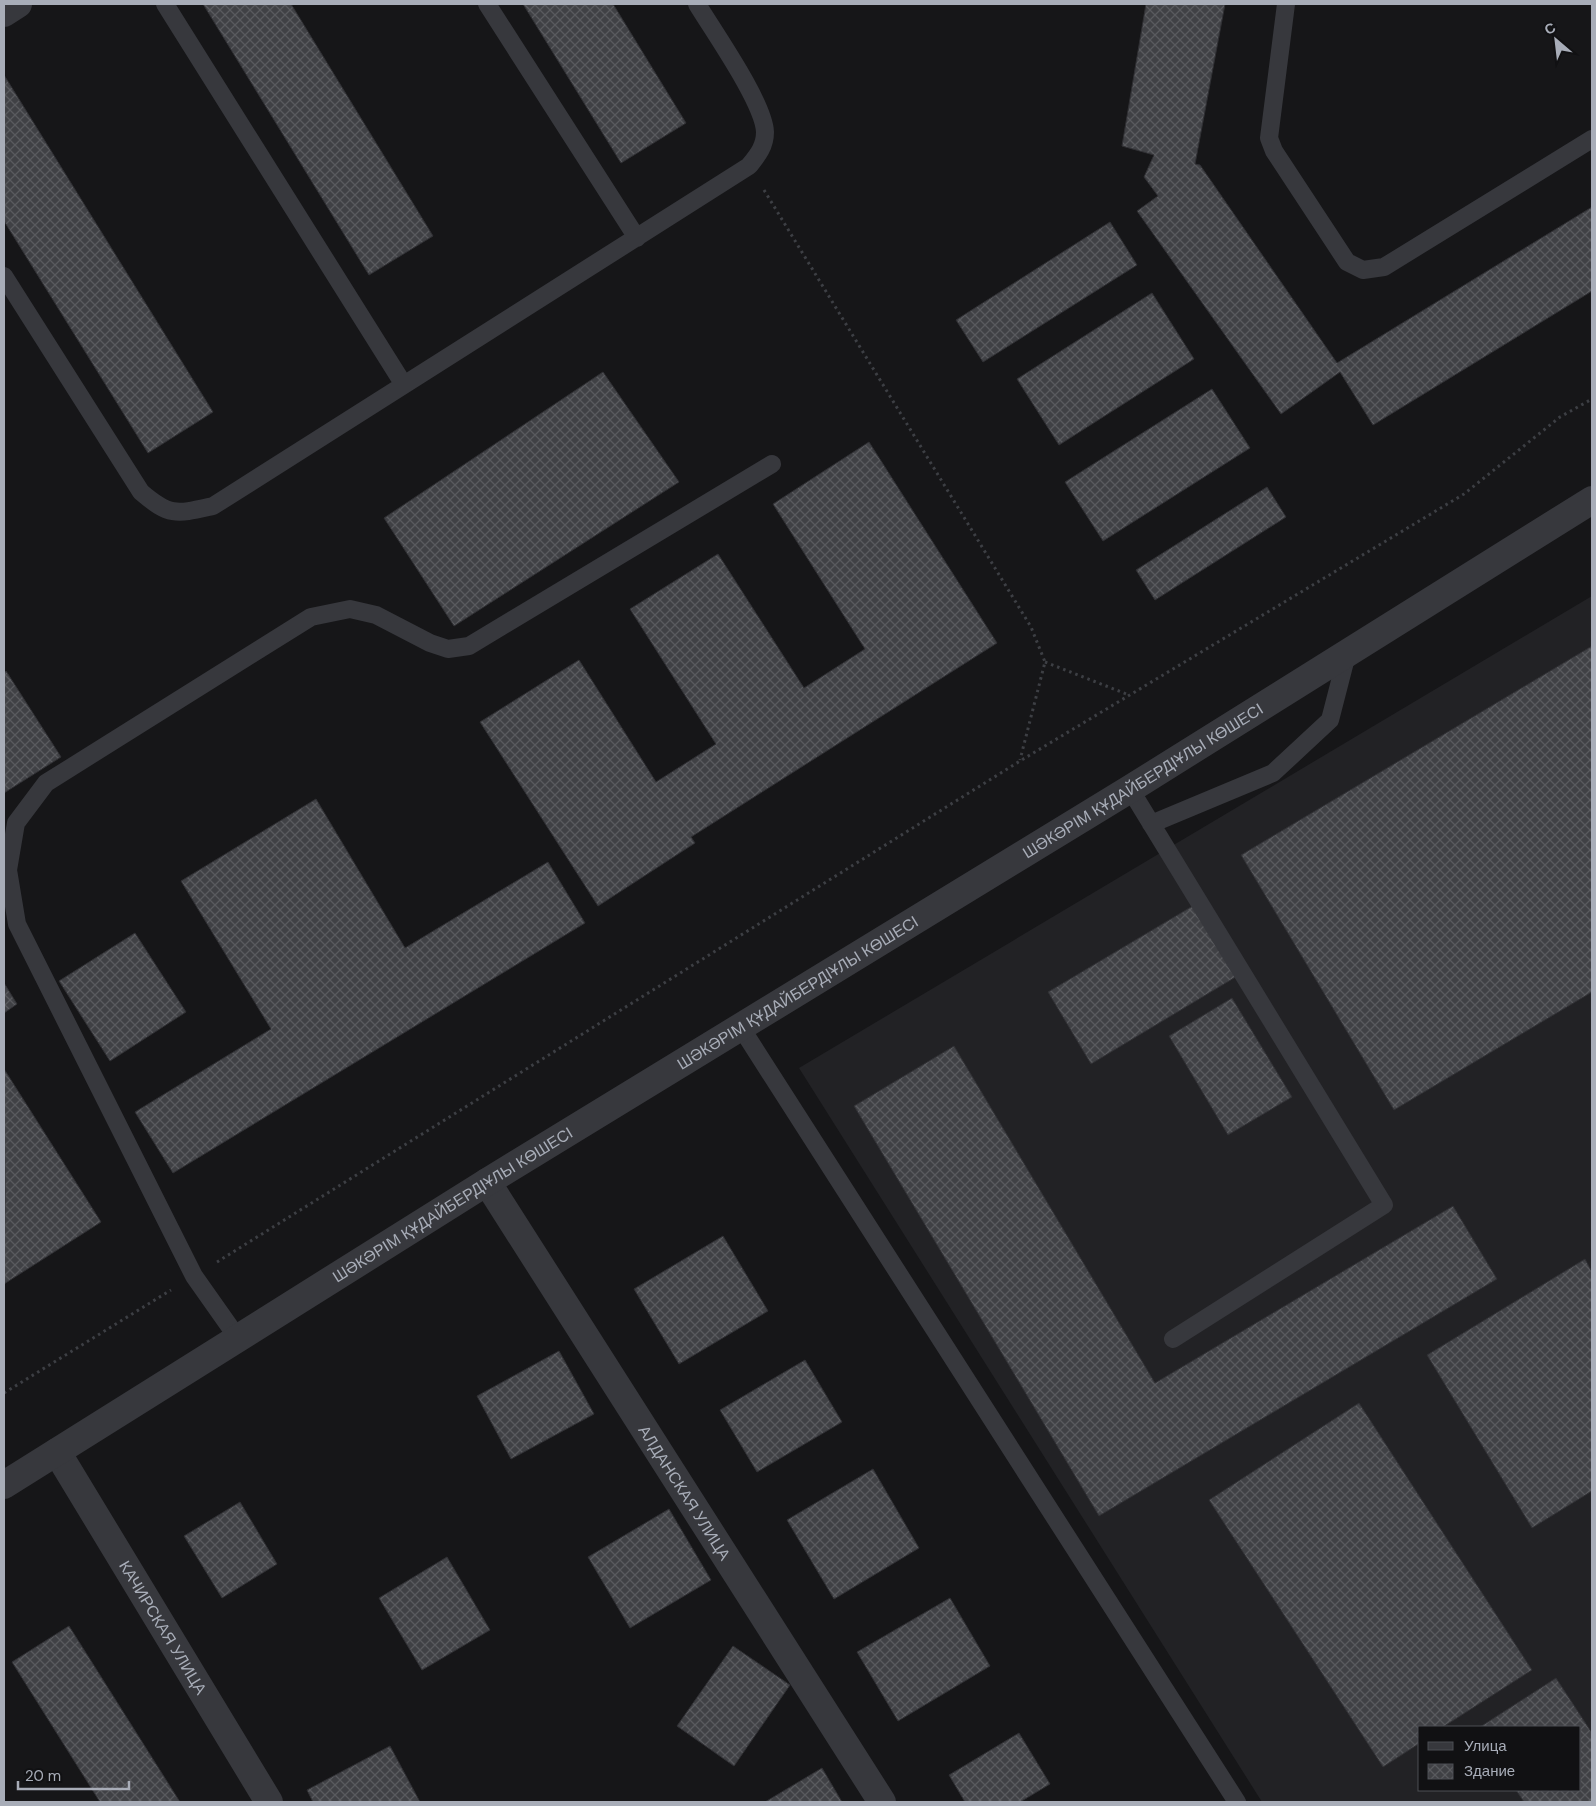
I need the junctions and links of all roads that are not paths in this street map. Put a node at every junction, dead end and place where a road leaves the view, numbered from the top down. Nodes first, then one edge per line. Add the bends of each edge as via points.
1 (18, 4) edge
2 (165, 4) edge
3 (487, 4) edge
4 (697, 4) edge
5 (1286, 4) edge
6 (4, 13) edge
7 (1592, 139) edge
8 (637, 238) junction
9 (4, 276) edge
10 (404, 385) junction
11 (772, 464) dead end
12 (1592, 500) edge
13 (1347, 654) junction
14 (1130, 789) junction
15 (1151, 824) junction
16 (740, 1026) junction
17 (487, 1182) junction
18 (236, 1338) junction
19 (1173, 1339) dead end
20 (58, 1452) junction
21 (4, 1486) edge
22 (269, 1802) edge
23 (882, 1802) edge
24 (1238, 1802) edge

1 - 6 street
2 - 10 lane
3 - 8 lane
4 - 8 lane via 759,108 765,133 761,151 749,166
5 - 7 lane via 1269,138 1274,152 1346,262 1363,270 1384,267
8 - 10 lane
9 - 10 lane via 141,492 160,508 180,514 213,506
11 - 18 lane via 468,646 448,649 376,615 350,610 311,618 46,783 16,823 8,870 17,924 194,1276
12 - 13 street, ШӘКӘРІМ ҚҰДАЙБЕРДІҰЛЫ КӨШЕСІ
13 - 14 street, ШӘКӘРІМ ҚҰДАЙБЕРДІҰЛЫ КӨШЕСІ
13 - 15 lane via 1330,720 1273,773
14 - 15 lane
14 - 16 street, ШӘКӘРІМ ҚҰДАЙБЕРДІҰЛЫ КӨШЕСІ
15 - 19 lane via 1384,1205
16 - 17 street, ШӘКӘРІМ ҚҰДАЙБЕРДІҰЛЫ КӨШЕСІ
16 - 24 lane
17 - 18 street, ШӘКӘРІМ ҚҰДАЙБЕРДІҰЛЫ КӨШЕСІ
17 - 23 street, АЛДАНСКАЯ УЛИЦА
18 - 20 street, ШӘКӘРІМ ҚҰДАЙБЕРДІҰЛЫ КӨШЕСІ
20 - 21 street, ШӘКӘРІМ ҚҰДАЙБЕРДІҰЛЫ КӨШЕСІ
20 - 22 street, КАЧИРСКАЯ УЛИЦА

